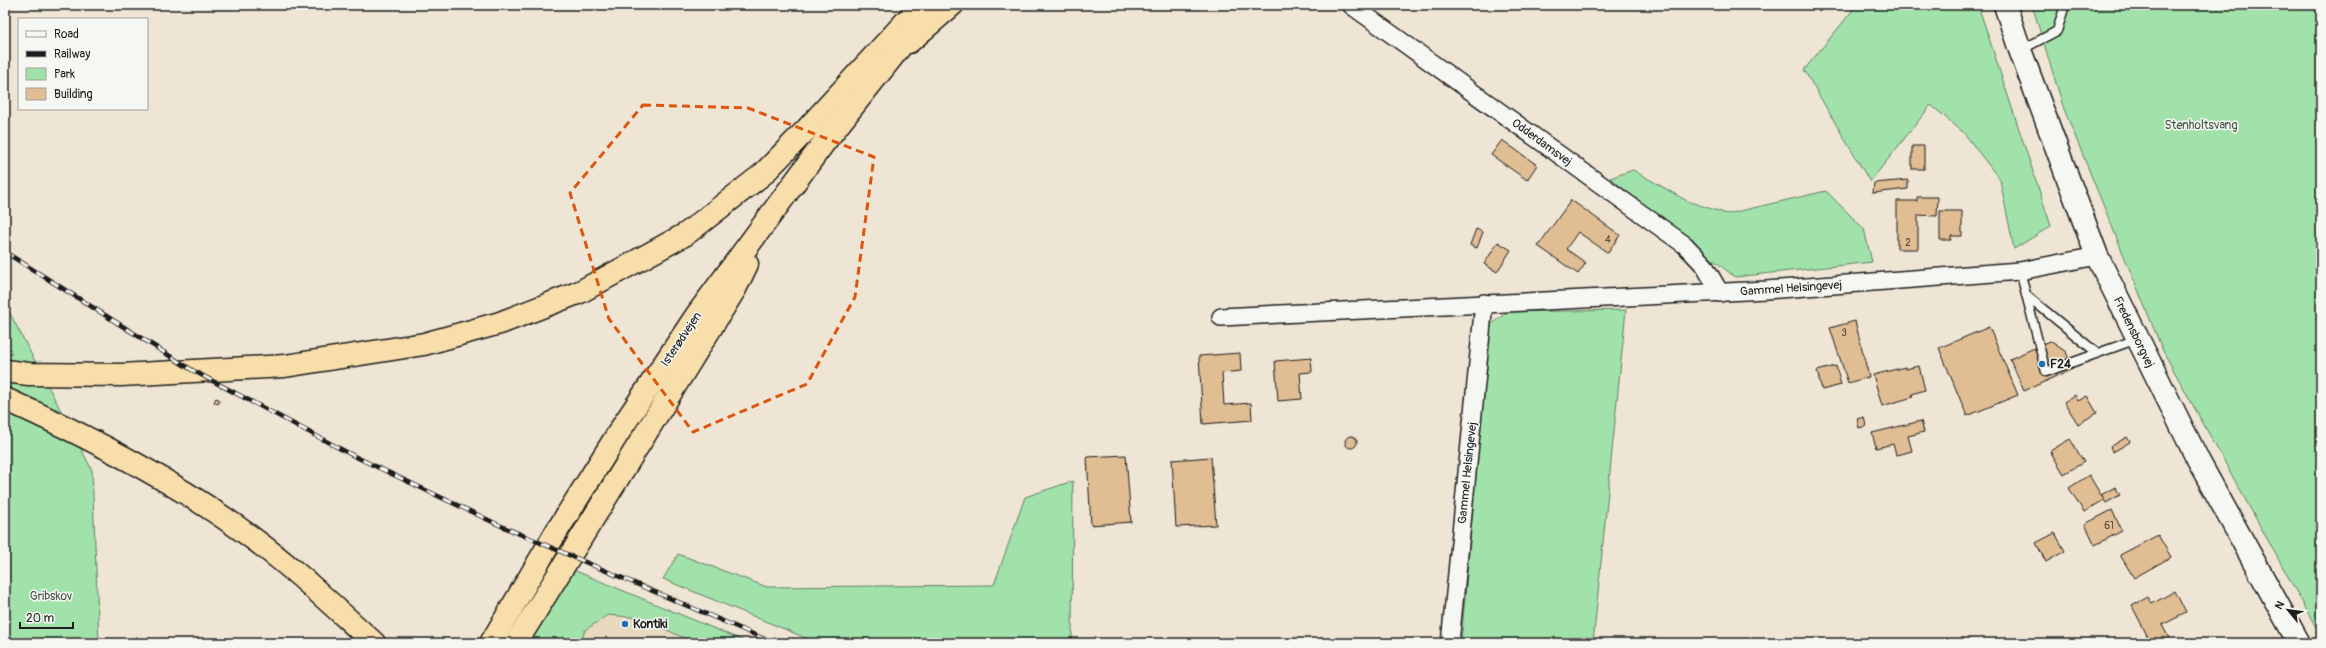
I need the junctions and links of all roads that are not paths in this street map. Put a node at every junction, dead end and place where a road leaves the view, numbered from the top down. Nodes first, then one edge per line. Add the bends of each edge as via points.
1 (921, 5) edge
2 (932, 5) edge
3 (952, 5) edge
4 (1350, 5) edge
5 (2005, 5) edge
6 (2065, 5) edge
7 (2020, 50) junction
8 (898, 52) junction
9 (770, 216) junction
10 (2097, 256) junction
11 (2020, 271) junction
12 (1720, 293) junction
13 (2026, 296) junction
14 (1484, 303) junction
15 (1221, 318) dead end
16 (2137, 339) junction
17 (2097, 354) junction
18 (5, 371) edge
19 (5, 399) edge
20 (374, 643) edge
21 (491, 643) edge
22 (516, 643) edge
23 (1450, 643) edge
24 (2299, 643) edge

1 - 18 highway via 763,174 686,234 580,292 500,323 424,344 285,366 121,375 29,374
2 - 8 highway, Isterødvejen
3 - 8 highway, Isterødvejen
4 - 12 street, Odderdamsvej via 1685,245 1704,265
5 - 7 street, Fredensborgvej
6 - 7 lane via 2057,31
7 - 10 street, Fredensborgvej
8 - 9 highway, Isterødvejen via 823,144
9 - 21 highway, Isterødvejen via 696,316 624,424
9 - 22 highway via 735,289
10 - 11 street, Gammel Helsingevej
10 - 16 street, Fredensborgvej
11 - 12 street, Gammel Helsingevej
11 - 13 lane
12 - 14 street, Gammel Helsingevej
13 - 17 lane
13 - 17 lane via 2046,372
14 - 15 street, Gammel Helsingevej
14 - 23 street, Gammel Helsingevej
16 - 17 lane
16 - 24 street, Fredensborgvej via 2199,462
19 - 20 highway via 121,456 205,506 256,540

